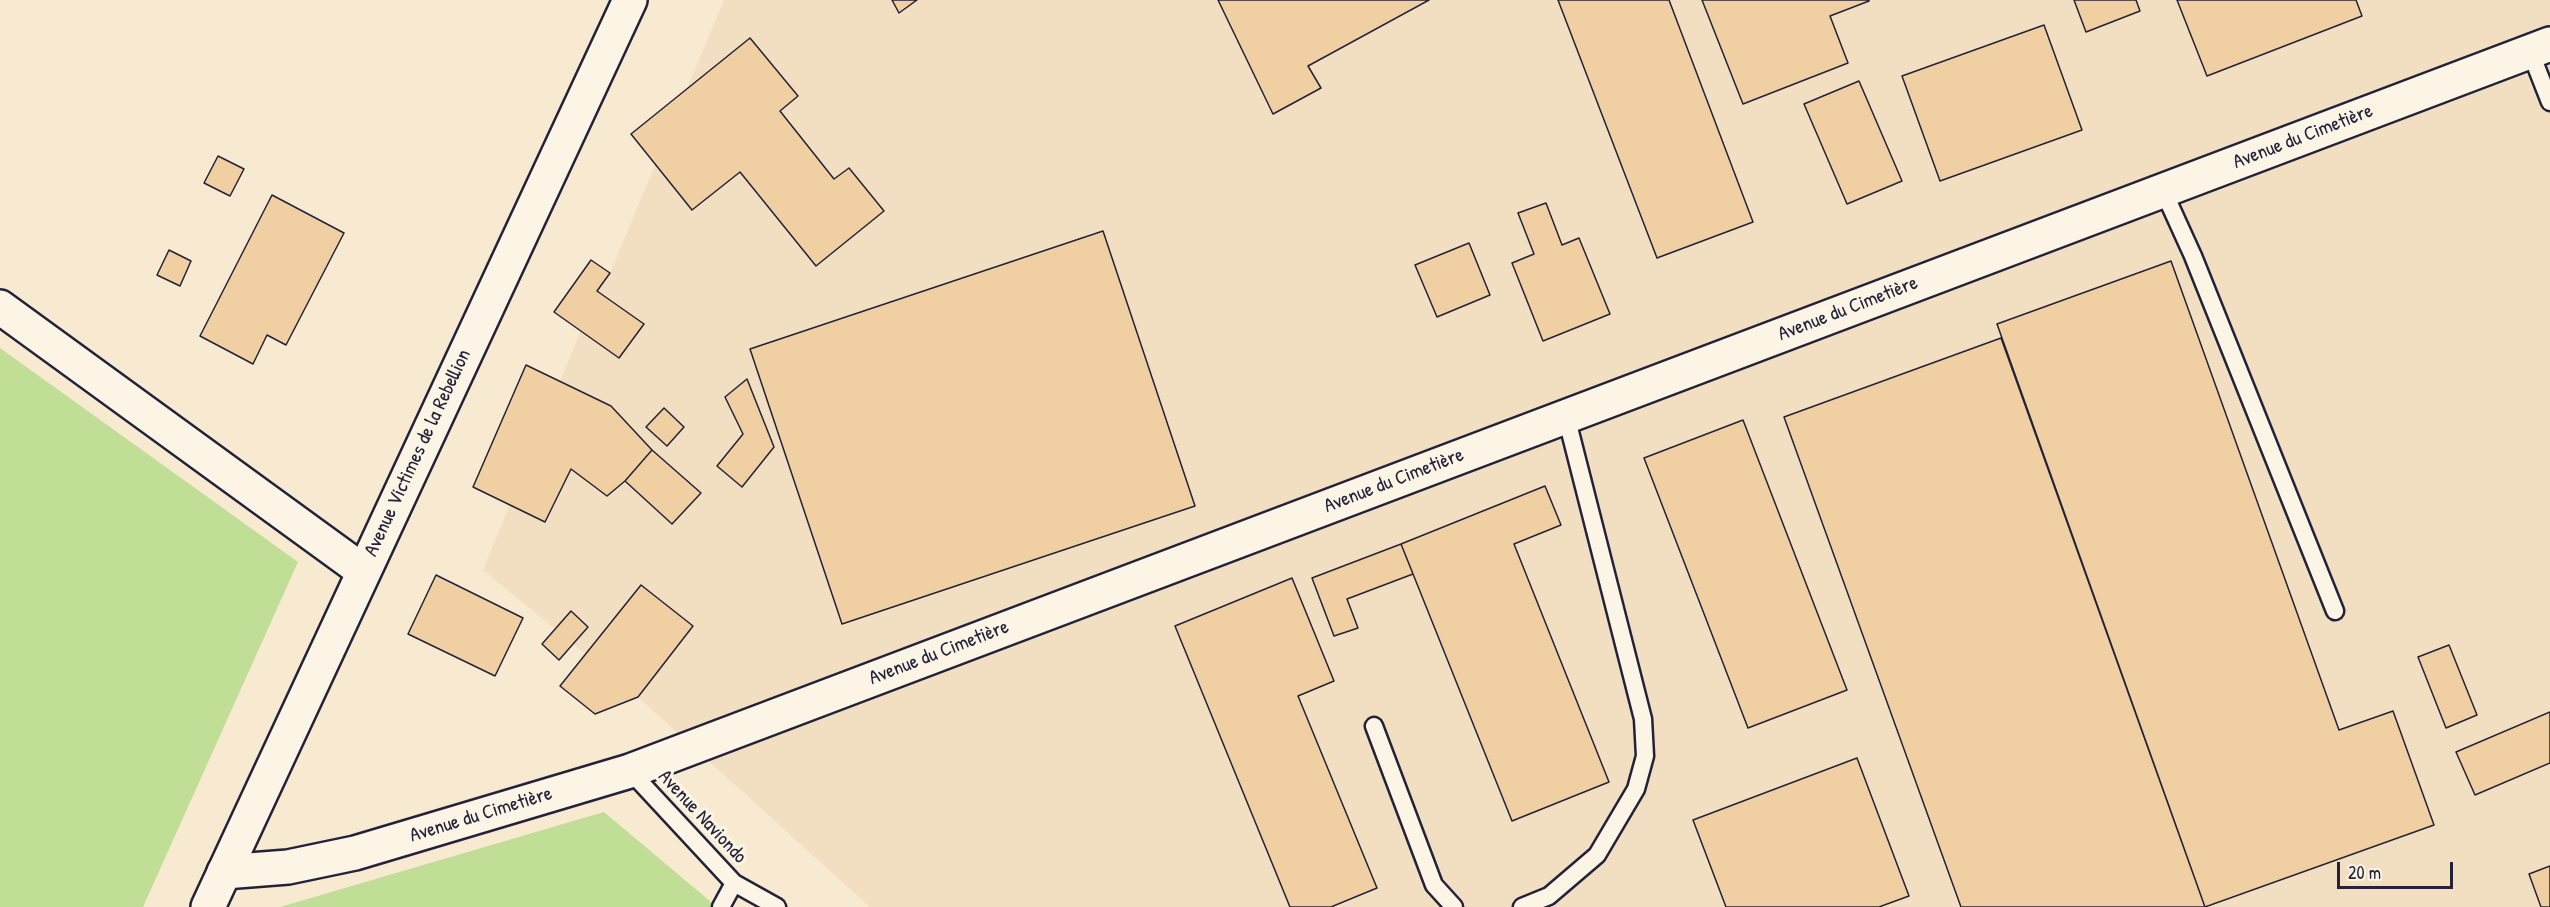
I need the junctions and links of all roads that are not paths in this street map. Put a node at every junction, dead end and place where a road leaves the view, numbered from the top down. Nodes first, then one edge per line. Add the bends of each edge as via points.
1 (630, 0) edge
2 (2540, 47) edge
3 (2550, 102) edge
4 (2163, 190) junction
5 (0, 307) edge
6 (1566, 416) junction
7 (363, 571) junction
8 (2335, 611) dead end
9 (1374, 726) dead end
10 (630, 771) junction
11 (224, 872) junction
12 (734, 883) junction
13 (208, 907) edge
14 (721, 907) edge
15 (777, 907) edge
16 (1454, 907) edge
17 (1522, 907) edge

1 - 7 street, Avenue Victimes de la Rebellion
2 - 3 lane
2 - 4 street, Avenue du Cimetière
4 - 6 street, Avenue du Cimetière
4 - 8 lane
5 - 7 street
6 - 10 street, Avenue du Cimetière
6 - 17 lane via 1643,719 1645,756 1636,789 1597,855 1549,896
7 - 11 street, Avenue Victimes de la Rebellion
9 - 16 lane via 1434,885
10 - 11 street, Avenue du Cimetière via 355,853 288,867
10 - 12 lane, Avenue Naviondo
11 - 13 street, Avenue Victimes de la Rebellion
12 - 14 lane
12 - 15 lane, Avenue Naviondo

